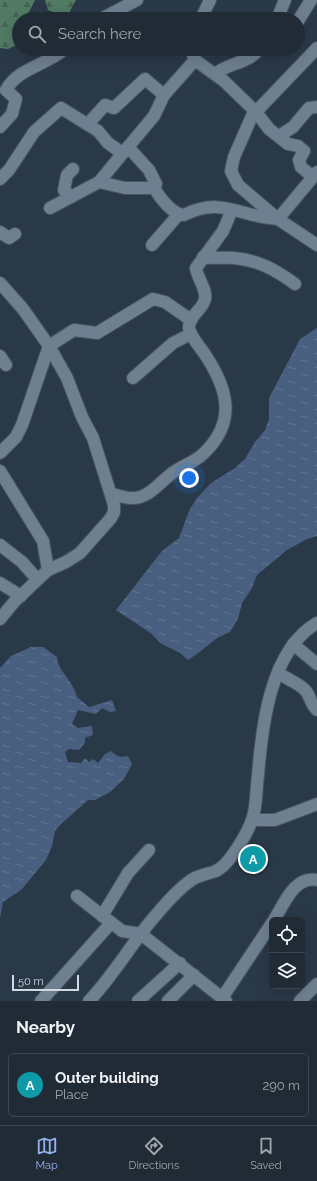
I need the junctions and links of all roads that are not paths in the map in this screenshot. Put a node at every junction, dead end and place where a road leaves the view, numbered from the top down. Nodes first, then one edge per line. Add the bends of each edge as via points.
1 (137, 0) edge
2 (210, 0) edge
3 (285, 0) edge
4 (311, 0) edge
5 (114, 12) edge
6 (204, 12) edge
7 (280, 12) edge
8 (304, 12) edge
9 (317, 48) edge
10 (56, 56) edge
11 (192, 56) edge
12 (195, 56) edge
13 (253, 56) edge
14 (215, 74) junction
15 (164, 95) junction
16 (317, 107) edge
17 (256, 112) junction
18 (88, 124) junction
19 (0, 127) edge
20 (279, 136) junction
21 (125, 150) junction
22 (0, 161) edge
23 (73, 168) dead end
24 (4, 174) edge
25 (315, 174) edge
26 (100, 182) junction
27 (154, 188) junction
28 (71, 197) junction
29 (50, 208) dead end
30 (232, 210) junction
31 (179, 214) junction
32 (278, 219) junction
33 (0, 232) edge
34 (15, 234) dead end
35 (152, 245) dead end
36 (317, 245) edge
37 (203, 257) junction
38 (0, 283) edge
39 (295, 284) dead end
40 (191, 320) junction
41 (191, 334) junction
42 (49, 346) junction
43 (133, 378) dead end
44 (0, 453) edge
45 (0, 471) edge
46 (111, 494) junction
47 (0, 545) edge
48 (48, 570) junction
49 (37, 579) junction
50 (0, 583) edge
51 (21, 596) junction
52 (0, 619) edge
53 (316, 625) edge
54 (293, 644) junction
55 (317, 664) edge
56 (278, 673) junction
57 (317, 710) edge
58 (317, 804) edge
59 (252, 820) junction
60 (149, 850) dead end
61 (317, 880) edge
62 (77, 896) dead end
63 (276, 917) edge
64 (107, 919) junction
65 (269, 927) edge
66 (141, 934) junction
67 (180, 963) junction
68 (194, 975) junction
69 (317, 984) edge
70 (220, 999) edge
71 (41, 1001) edge
72 (89, 1001) edge
73 (138, 1001) edge
74 (168, 1001) edge
75 (300, 1001) edge

1 - 5 street
2 - 6 street
3 - 7 street
4 - 8 street
9 - 17 street
10 - 19 street via 12,80 6,90 16,99 12,114
11 - 15 street
12 - 14 street
13 - 14 street
14 - 17 street
15 - 18 street via 145,78 114,108 105,105
15 - 21 street via 154,116
16 - 20 street via 309,108 293,127
17 - 20 street via 269,129
17 - 32 street via 244,132 231,171 238,185
18 - 21 street via 108,143
18 - 24 street via 61,108 34,132
20 - 25 street via 288,144 298,146 304,151 299,160 301,167
21 - 26 street
21 - 27 street via 149,170 156,184
22 - 24 street
23 - 28 street via 67,175 64,190
25 - 32 street
26 - 27 street via 125,188
26 - 28 street
27 - 31 street
28 - 29 street
30 - 31 street via 216,206 184,215
30 - 32 street
30 - 37 street via 223,231
31 - 35 street
32 - 36 street
33 - 34 street via 8,238
37 - 39 street via 233,258 268,266
37 - 40 street via 196,268 205,298 204,304
38 - 42 street via 23,309
40 - 41 street
40 - 42 street via 165,302 153,299 97,333 74,330
41 - 43 street via 173,343
41 - 46 street via 216,371 224,391 227,408 220,431 203,454 171,473 148,493 131,498
42 - 44 street via 22,425 16,437
42 - 46 street via 73,389 82,417 93,438
45 - 48 street via 43,541
46 - 48 street via 114,512 111,518 80,553
47 - 49 street via 22,562
48 - 49 street
49 - 51 street
50 - 51 street
51 - 52 street
53 - 54 street via 304,632
54 - 55 street
54 - 56 street
56 - 57 street via 304,690 311,705
56 - 59 street via 267,703
58 - 59 street via 275,820
59 - 66 street via 229,860 217,871 200,875 187,883
60 - 64 street via 128,873
61 - 63 street via 308,878 300,882
62 - 64 street
64 - 66 street via 125,933
64 - 71 street
65 - 70 street
66 - 67 street
66 - 72 street
67 - 68 street
67 - 73 street
68 - 70 street
68 - 74 street
69 - 75 street

